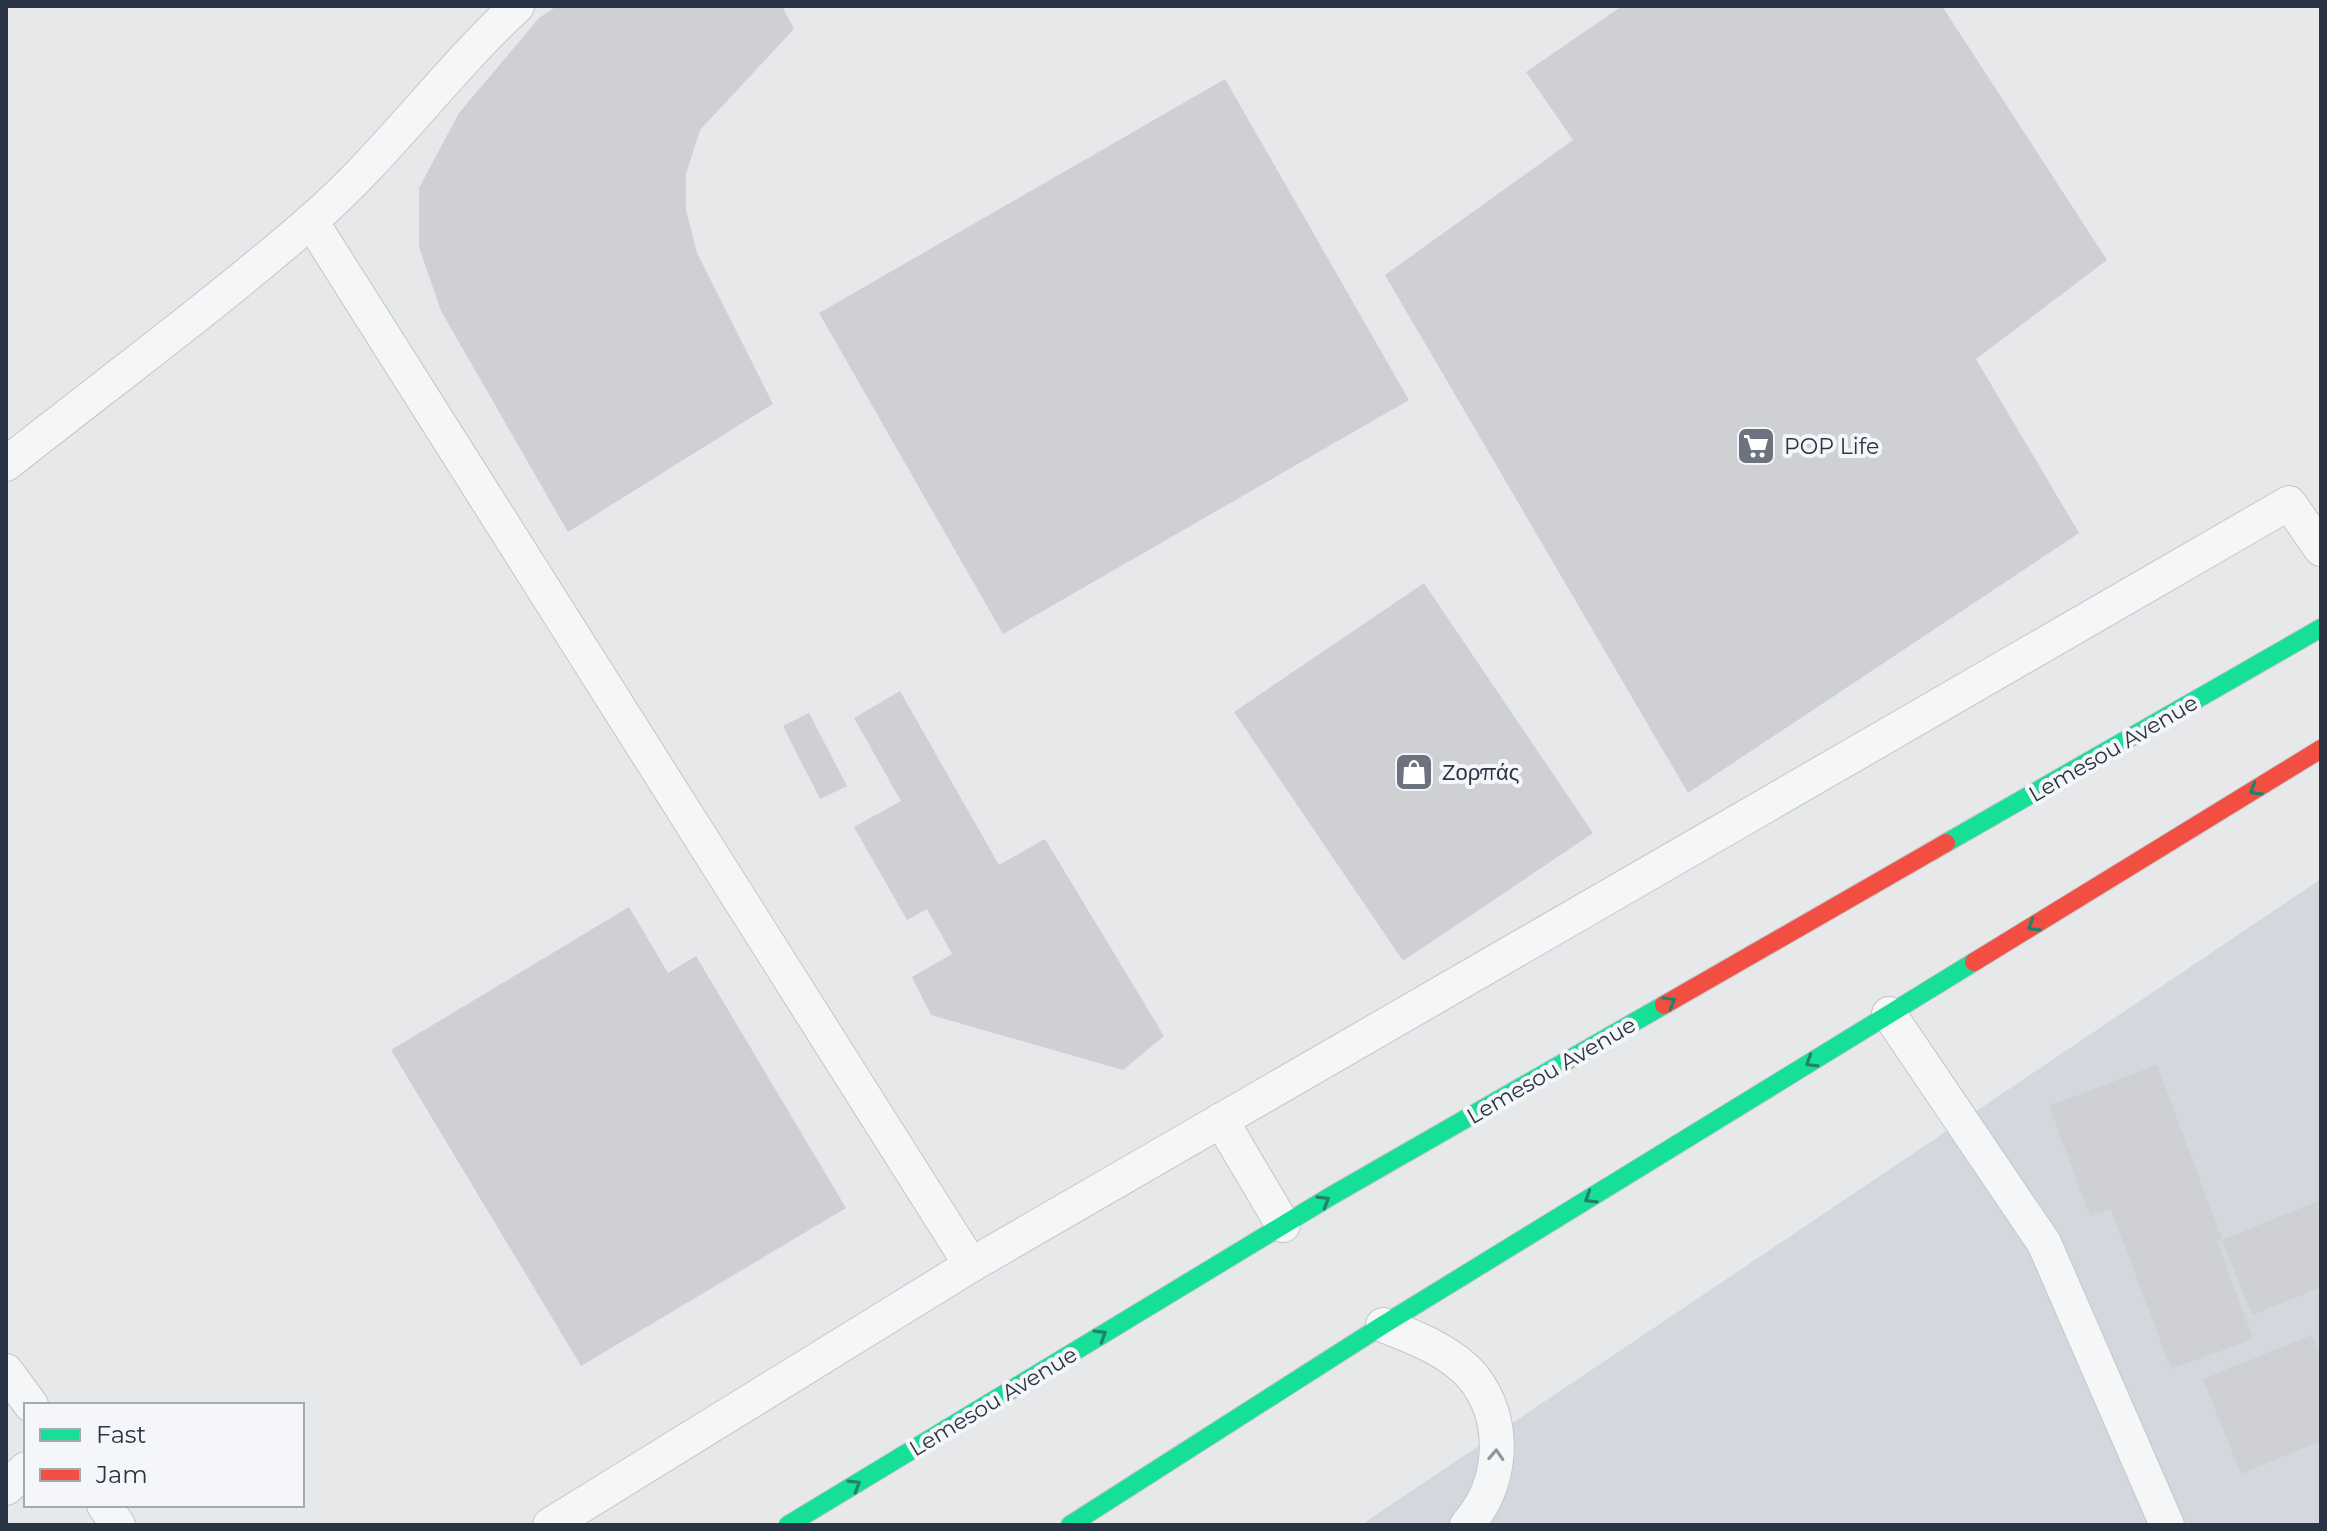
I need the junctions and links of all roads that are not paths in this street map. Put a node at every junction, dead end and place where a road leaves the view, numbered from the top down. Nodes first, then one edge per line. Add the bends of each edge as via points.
1 (517, 6) edge
2 (311, 221) junction
3 (6, 464) edge
4 (2321, 549) edge
5 (2321, 628) edge
6 (2321, 749) edge
7 (1889, 1014) junction
8 (1221, 1120) junction
9 (1283, 1225) junction
10 (971, 1265) junction
11 (1383, 1325) junction
12 (6, 1371) edge
13 (30, 1403) edge
14 (24, 1471) edge
15 (6, 1488) edge
16 (105, 1507) edge
17 (118, 1525) edge
18 (550, 1525) edge
19 (788, 1525) edge
20 (1070, 1525) edge
21 (1467, 1525) edge
22 (2167, 1525) edge

1 - 2 lane
2 - 3 lane
2 - 10 lane
4 - 8 lane via 2289,503
9 -> 5 main road, Lemesou Avenue
6 -> 7 main road
7 -> 11 main road
7 - 22 lane via 2044,1243
8 - 9 lane
8 - 10 lane
19 -> 9 main road, Lemesou Avenue
10 - 18 lane
11 - 20 main road
21 -> 11 lane via 1485,1504 1497,1460 1485,1396 1472,1376 1435,1348
12 - 13 lane
14 - 15 lane
16 - 17 lane

